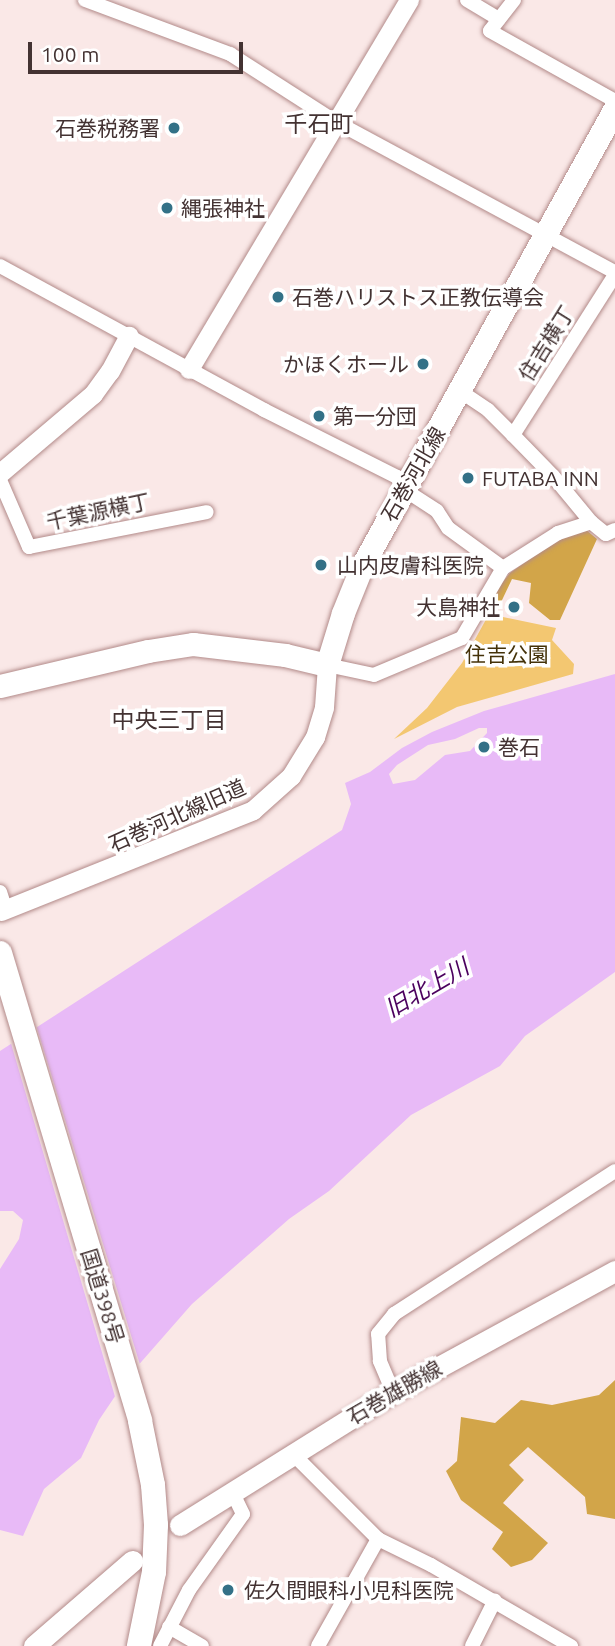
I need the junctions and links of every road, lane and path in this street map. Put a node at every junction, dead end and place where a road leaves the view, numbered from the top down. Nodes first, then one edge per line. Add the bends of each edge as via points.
1 (85, 0) edge
2 (410, 0) edge
3 (467, 0) edge
4 (514, 0) edge
5 (499, 19) junction
6 (615, 101) edge
7 (615, 108) edge
8 (336, 122) junction
9 (546, 234) junction
10 (0, 266) edge
11 (615, 273) edge
12 (129, 336) junction
13 (189, 369) junction
14 (460, 391) junction
15 (513, 435) junction
16 (0, 473) edge
17 (0, 480) edge
18 (406, 483) junction
19 (207, 512) dead end
20 (591, 522) junction
21 (615, 530) edge
22 (503, 568) junction
23 (327, 665) junction
24 (0, 687) edge
25 (2, 904) edge
26 (0, 953) edge
27 (615, 1171) edge
28 (615, 1271) edge
29 (393, 1392) junction
30 (292, 1453) junction
31 (232, 1491) junction
32 (180, 1525) dead end
33 (378, 1539) junction
34 (132, 1561) dead end
35 (495, 1600) junction
36 (169, 1627) junction
37 (34, 1646) edge
38 (139, 1646) edge
39 (160, 1646) edge
40 (202, 1646) edge
41 (318, 1646) edge
42 (472, 1646) edge
43 (571, 1646) edge

1 - 8 street via 230,54
2 - 8 street
3 - 5 street
4 - 5 street
5 - 6 street via 490,31
7 - 9 main road, 石巻河北線
8 - 9 street
8 - 13 street
9 - 11 street
9 - 14 main road, 石巻河北線
10 - 12 street
11 - 15 street, 住吉横丁
12 - 13 street
12 - 16 street via 93,394
13 - 18 street
14 - 15 street
14 - 18 main road, 石巻河北線
15 - 20 street
17 - 19 street, 千葉源横丁 via 29,547
18 - 22 street via 411,494 437,511 448,528
18 - 23 main road, 石巻河北線 via 357,578
20 - 21 street via 606,534
20 - 22 street via 558,533
22 - 23 street via 462,638 374,675
23 - 24 main road via 193,644
23 - 25 street, 石巻河北線旧道 via 324,708 315,737 291,776 253,810
26 - 38 highway, 国道398号 via 140,1421 153,1485 154,1572
27 - 29 street via 394,1314 377,1334 380,1362
28 - 29 main road, 石巻雄勝線
29 - 30 main road, 石巻雄勝線
30 - 31 main road, 石巻雄勝線
30 - 33 street
31 - 32 main road, 石巻雄勝線
31 - 36 street via 243,1514 189,1590
33 - 35 street
33 - 41 street
34 - 37 main road
35 - 42 street
35 - 43 street
36 - 39 street
36 - 40 street

